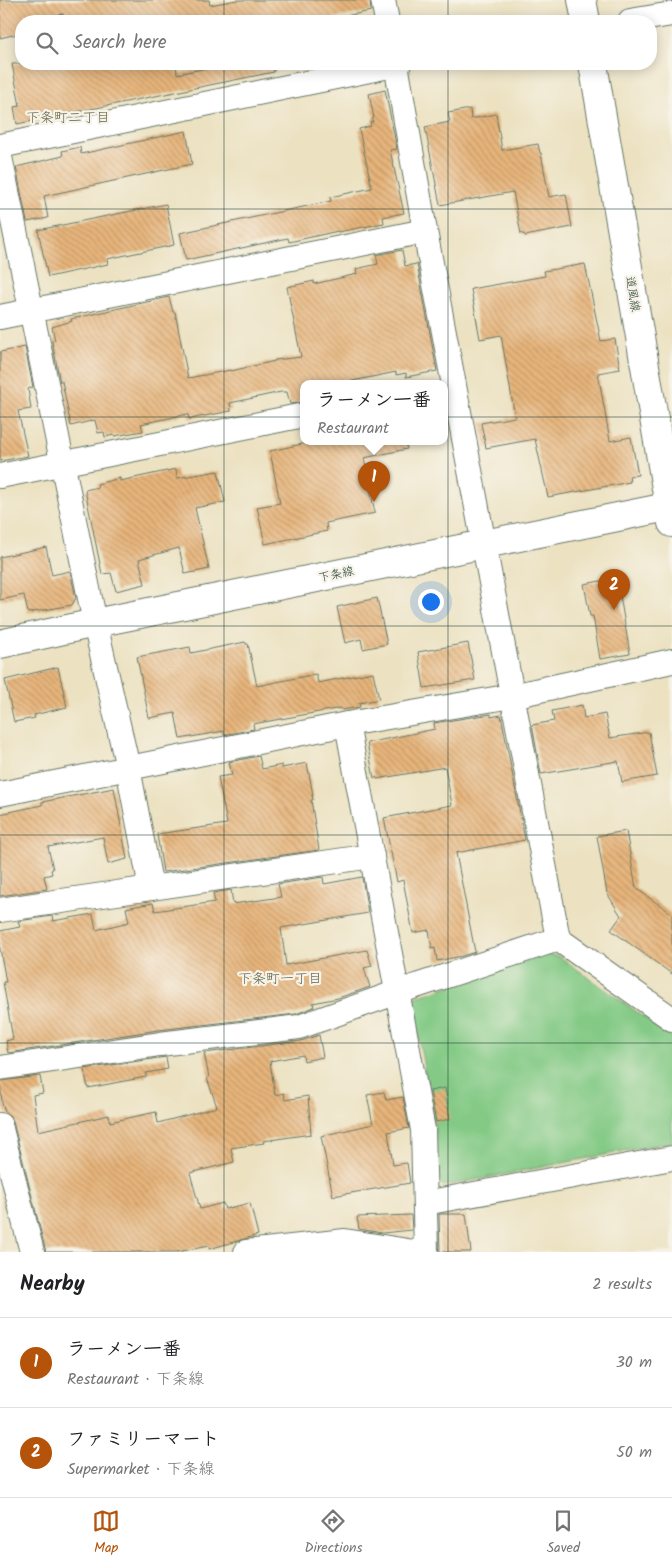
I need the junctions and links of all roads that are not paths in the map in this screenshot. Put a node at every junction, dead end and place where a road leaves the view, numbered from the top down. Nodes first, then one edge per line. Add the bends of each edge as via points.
1 (383, 0) edge
2 (582, 0) edge
3 (672, 14) edge
4 (386, 15) edge
5 (585, 15) edge
6 (657, 16) edge
7 (368, 70) edge
8 (398, 70) edge
9 (594, 70) edge
10 (0, 146) edge
11 (0, 158) edge
12 (425, 231) junction
13 (32, 311) junction
14 (0, 317) edge
15 (449, 385) edge
16 (300, 415) edge
17 (62, 463) junction
18 (0, 476) edge
19 (671, 512) edge
20 (484, 544) junction
21 (95, 623) junction
22 (0, 644) edge
23 (672, 661) edge
24 (512, 696) junction
25 (347, 724) junction
26 (128, 768) junction
27 (0, 794) edge
28 (372, 856) junction
29 (152, 888) junction
30 (0, 910) edge
31 (558, 939) junction
32 (398, 992) junction
33 (672, 1019) edge
34 (0, 1068) edge
35 (0, 1125) edge
36 (672, 1158) edge
37 (425, 1203) junction
38 (307, 1248) edge
39 (32, 1252) edge
40 (246, 1252) edge
41 (414, 1252) edge
42 (426, 1252) edge

1 - 4 street
2 - 5 street
3 - 6 street
7 - 10 street
8 - 12 street
9 - 19 street, 道風線
11 - 13 street
12 - 13 street
12 - 15 street
13 - 14 street
13 - 17 street
15 - 20 street
16 - 17 street
17 - 18 street
17 - 21 street
19 - 20 street, 下条線
20 - 21 street, 下条線
20 - 24 street
21 - 22 street, 下条線
21 - 26 street
23 - 24 street
24 - 25 street
24 - 31 street
25 - 26 street
25 - 28 street
26 - 27 street
26 - 29 street
28 - 29 street
28 - 32 street
29 - 30 street
31 - 32 street
31 - 33 street
32 - 34 street via 299,1028 160,1044
32 - 37 street via 424,1130
35 - 39 street
36 - 37 street
37 - 42 street
38 - 40 street
38 - 41 street via 346,1241

